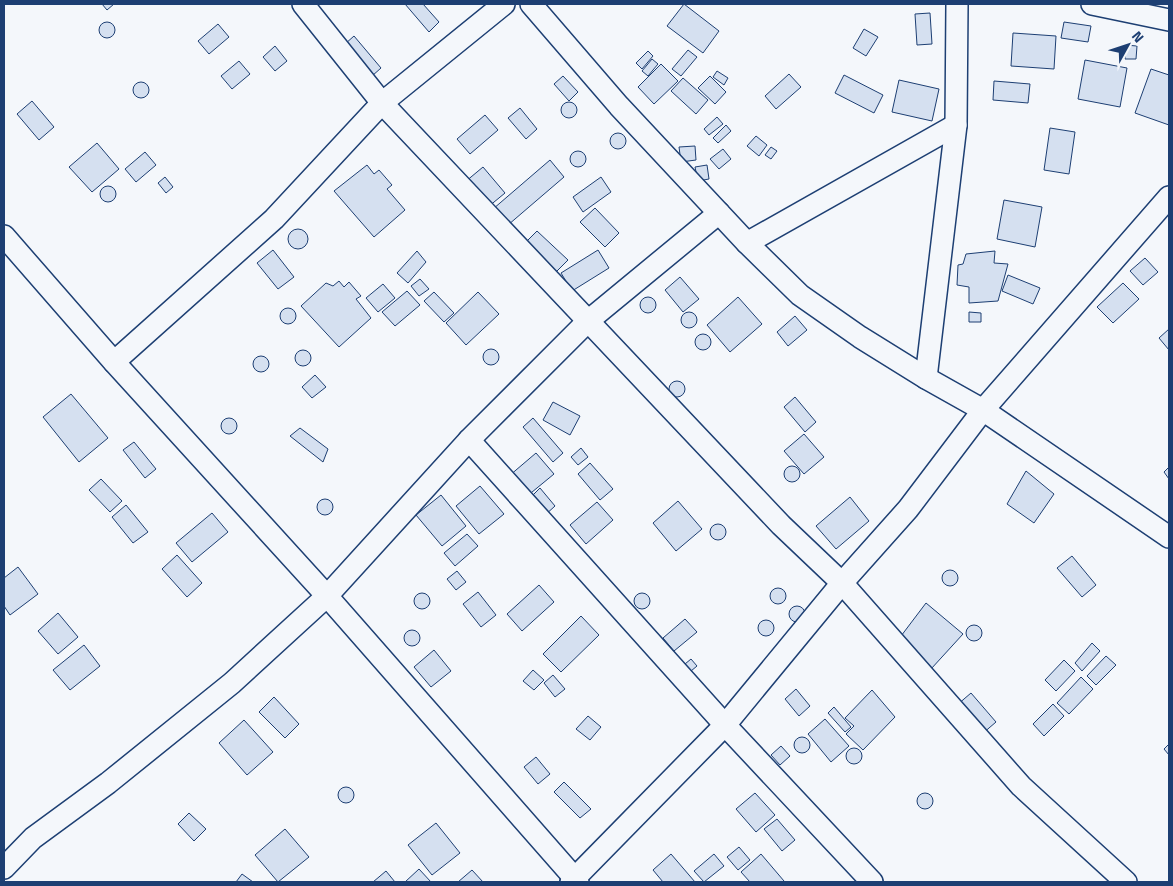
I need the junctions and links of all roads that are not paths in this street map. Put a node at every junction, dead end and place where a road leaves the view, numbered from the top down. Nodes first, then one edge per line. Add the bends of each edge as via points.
1 (303, 4) edge
2 (504, 4) edge
3 (532, 4) edge
4 (957, 4) edge
5 (1092, 4) edge
6 (1169, 20) edge
7 (382, 103) junction
8 (956, 125) junction
9 (1169, 197) edge
10 (719, 213) junction
11 (4, 236) edge
12 (748, 243) junction
13 (588, 321) junction
14 (114, 362) junction
15 (926, 378) junction
16 (982, 410) junction
17 (469, 440) junction
18 (1169, 537) edge
19 (842, 583) junction
20 (327, 596) junction
21 (725, 725) junction
22 (4, 868) edge
23 (574, 881) edge
24 (872, 882) edge
25 (1126, 882) edge

1 - 7 street
2 - 7 street
3 - 10 street
4 - 8 street
5 - 6 street
7 - 13 street
7 - 14 street via 274,219
8 - 12 street
8 - 15 street
9 - 16 street
10 - 12 street
10 - 13 street
11 - 14 street
12 - 15 street via 800,294
13 - 17 street
13 - 19 street via 781,525
14 - 20 street
15 - 16 street
16 - 18 street
16 - 19 street via 908,509
17 - 20 street
17 - 21 street
19 - 21 street
19 - 25 street via 1022,786
20 - 22 street via 232,683 108,783 33,838
20 - 23 street
21 - 23 street
21 - 24 street

